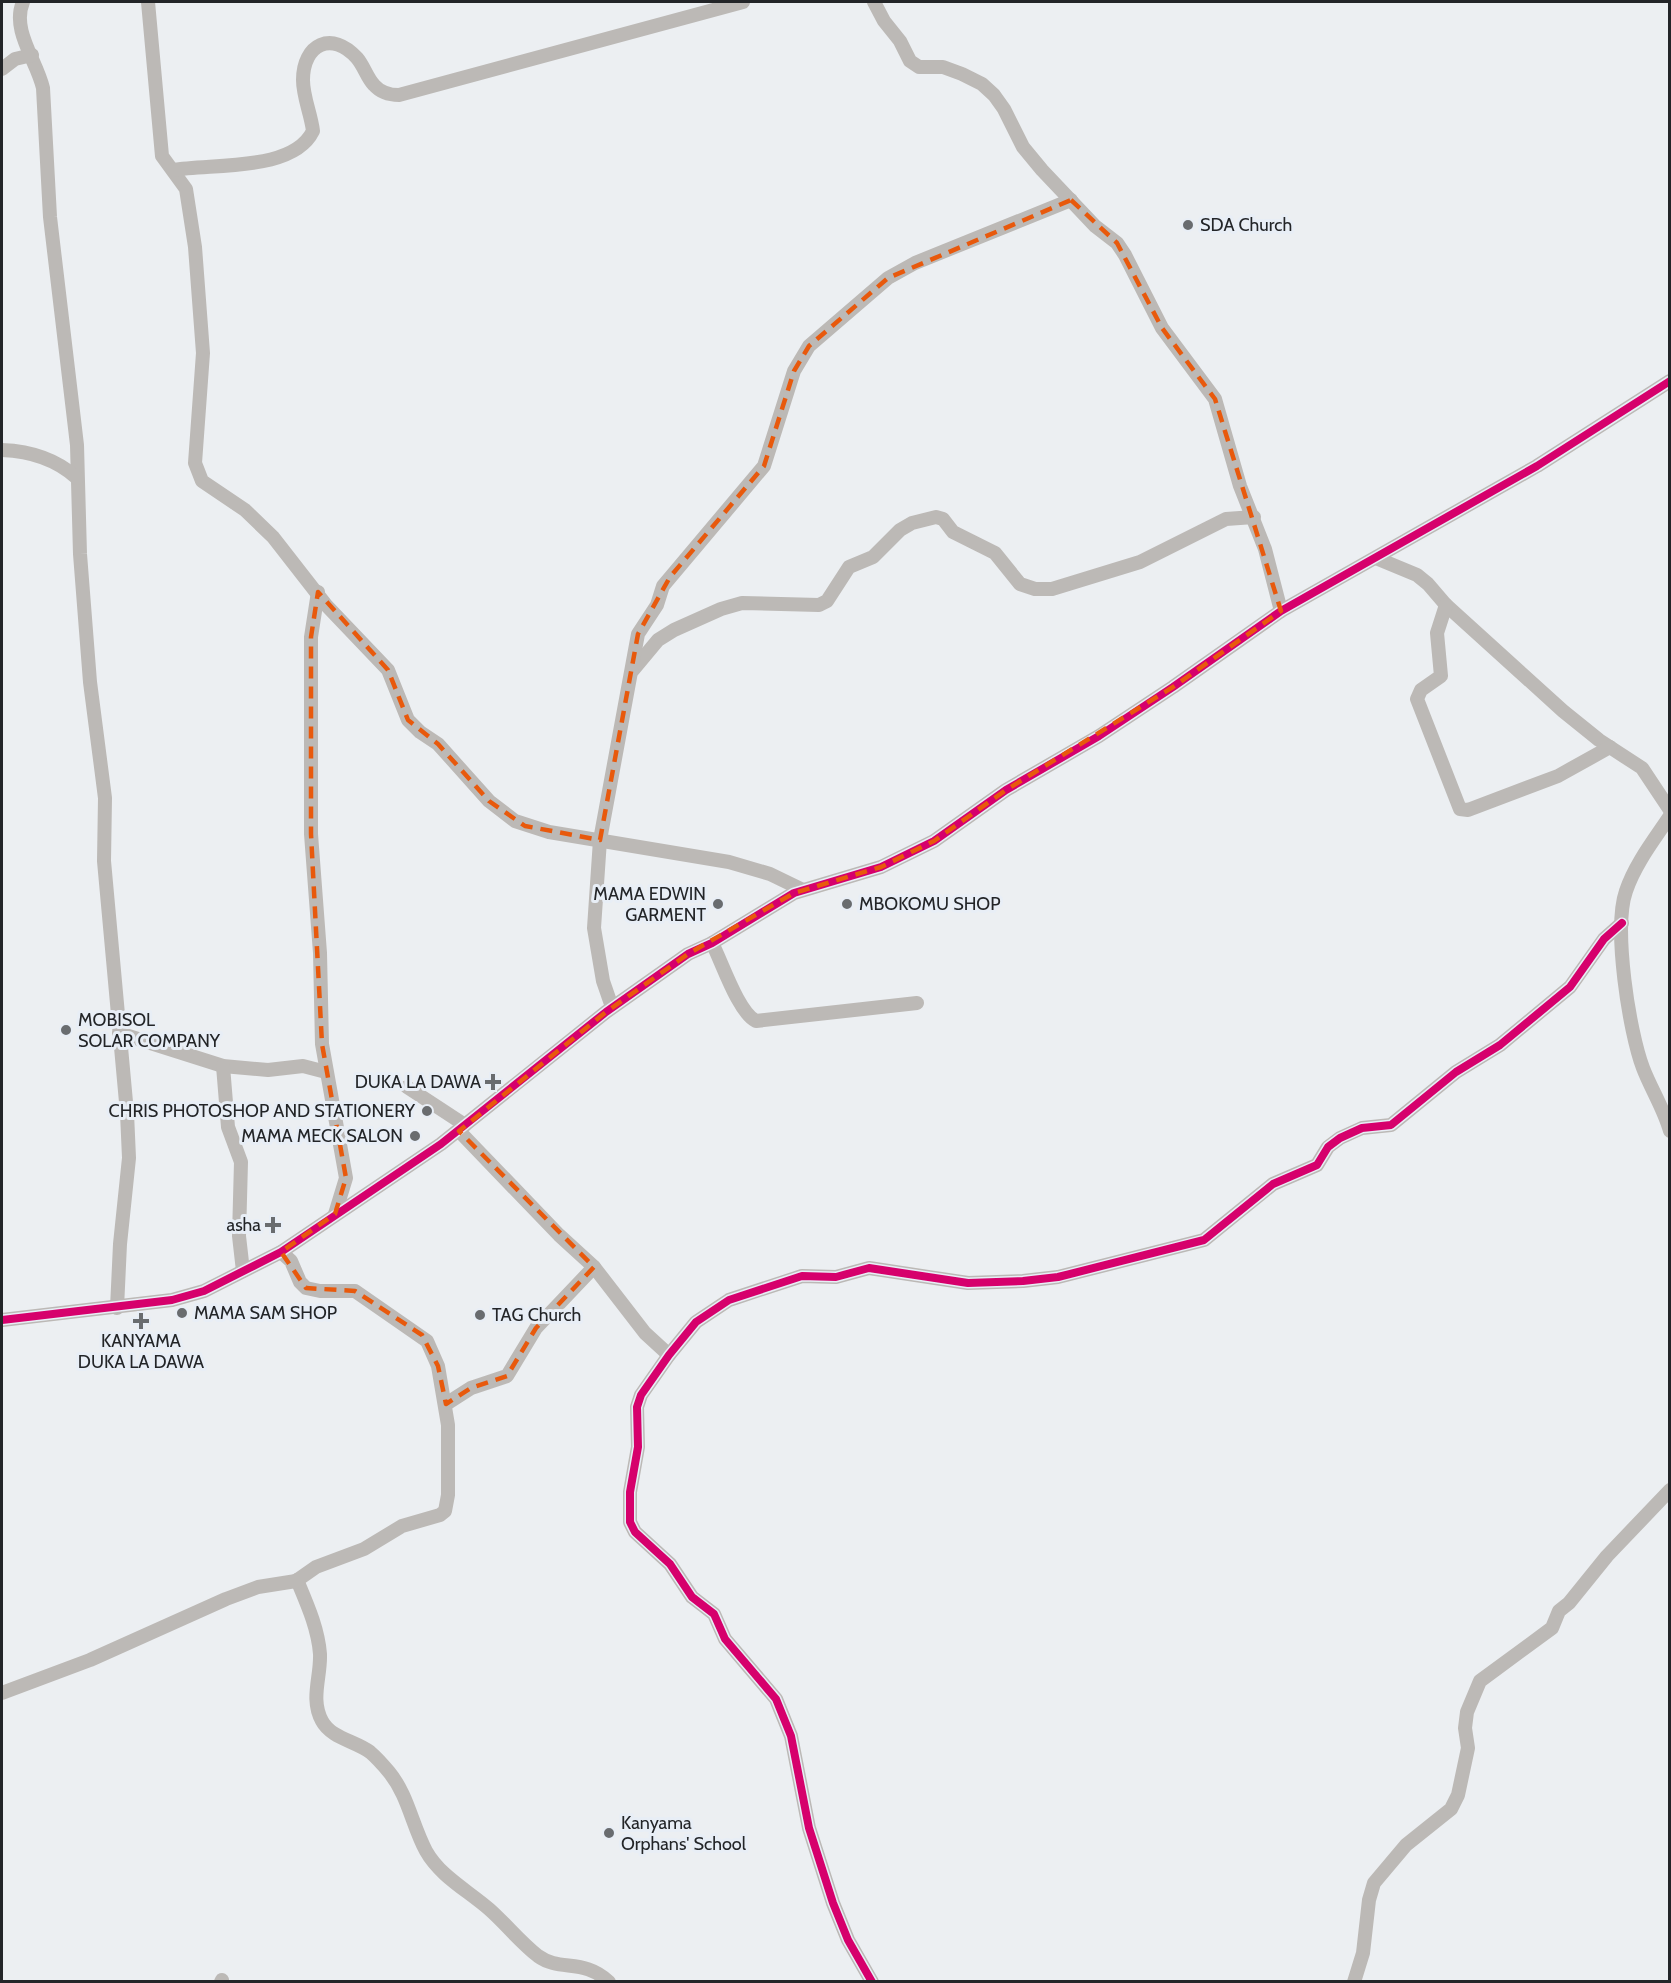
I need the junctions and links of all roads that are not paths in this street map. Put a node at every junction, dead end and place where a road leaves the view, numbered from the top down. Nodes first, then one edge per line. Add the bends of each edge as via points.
1 (23, 2) edge
2 (148, 2) edge
3 (742, 2) edge
4 (874, 2) edge
5 (32, 55) junction
6 (2, 69) edge
7 (173, 170) junction
8 (1071, 200) junction
9 (1670, 381) edge
10 (2, 450) edge
11 (76, 478) junction
12 (1254, 517) junction
13 (1376, 558) junction
14 (318, 592) junction
15 (1446, 605) junction
16 (1281, 611) junction
17 (630, 674) junction
18 (1610, 747) junction
19 (1670, 810) edge
20 (1670, 816) edge
21 (600, 840) junction
22 (803, 890) junction
23 (1622, 923) junction
24 (712, 943) junction
25 (917, 1003) dead end
26 (612, 1007) junction
27 (119, 1033) junction
28 (223, 1066) junction
29 (326, 1072) junction
30 (407, 1087) dead end
31 (462, 1128) junction
32 (1670, 1131) edge
33 (335, 1214) junction
34 (281, 1252) junction
35 (594, 1267) junction
36 (243, 1271) junction
37 (117, 1308) junction
38 (2, 1320) edge
39 (669, 1355) junction
40 (446, 1404) junction
41 (1670, 1490) edge
42 (297, 1580) junction
43 (2, 1693) edge
44 (609, 1982) edge
45 (873, 1982) edge
46 (1354, 1982) edge

1 - 5 street via 21,23
2 - 7 street via 161,149
3 - 7 street via 399,95 384,93 374,85 345,49 321,44 310,52 305,63 304,90 313,130 305,142 261,163
4 - 8 street via 909,61 920,67 943,67 962,74 994,95 1023,147
5 - 6 street via 15,59
5 - 11 street via 43,88 50,217 77,445
7 - 14 street via 189,201 199,287 203,353 197,474 273,537
8 - 12 street via 1117,243 1162,328 1211,392 1240,486
8 - 17 street via 915,263 888,278 809,346 794,371 764,466 663,586 657,605 638,634
9 - 13 street via 1537,466
10 - 11 street via 42,457
11 - 27 street via 90,682 105,798 104,861
12 - 16 street
12 - 17 street via 1226,519 1140,562 1052,589 1020,584 994,553 953,532 943,519 929,518 900,530 873,557 849,567 827,602 742,603 721,609 657,640
13 - 15 street via 1420,577
13 - 16 street
14 - 21 street via 388,670 408,720 438,744 489,801 525,826
14 - 29 street via 311,637 310,791
15 - 18 street via 1563,711
15 - 18 street via 1437,633 1442,676 1424,687 1417,699 1460,809 1468,810 1558,776
16 - 22 street via 1173,687 1006,790 934,841 881,867
17 - 21 street
18 - 19 street via 1642,768
20 - 23 street via 1631,878 1624,894
21 - 22 street via 729,862 770,873
21 - 26 street via 594,928
22 - 24 street
23 - 32 street via 1627,1005 1634,1038
23 - 39 street via 1604,939 1570,987 1500,1045 1456,1072 1390,1125 1362,1128 1340,1138 1328,1147 1317,1166 1273,1184 1204,1240 1058,1277 1023,1281 968,1283 870,1268 836,1277 802,1276 729,1300 696,1322
24 - 25 street via 745,1010 756,1021
24 - 26 street via 671,965
26 - 31 street
27 - 28 street
27 - 37 street via 129,1158
28 - 29 street via 268,1070 303,1066
28 - 36 street via 228,1126 241,1162 239,1236
29 - 33 street via 346,1178
30 - 31 street
31 - 33 street
31 - 35 street via 559,1235
33 - 34 street
34 - 36 street
34 - 40 street via 291,1261 306,1288 355,1291 400,1325 422,1335 438,1365
35 - 39 street via 645,1333
35 - 40 street via 536,1328 507,1376 471,1388
36 - 37 street via 204,1291
37 - 38 street
39 - 45 street via 636,1407 638,1446 630,1492 630,1522 635,1532 670,1564 692,1597 714,1614 725,1638 776,1699 791,1736 809,1828 833,1903 848,1940
40 - 42 street via 449,1457 444,1513 409,1523
41 - 46 street via 1559,1611 1552,1628 1480,1681 1467,1712 1468,1748 1458,1795 1451,1809 1406,1845 1374,1883 1363,1953
42 - 43 street via 258,1587 226,1599 90,1660
42 - 44 street via 316,1629 320,1653 315,1708 322,1723 370,1752 391,1774 426,1851 447,1876 548,1962 588,1968

